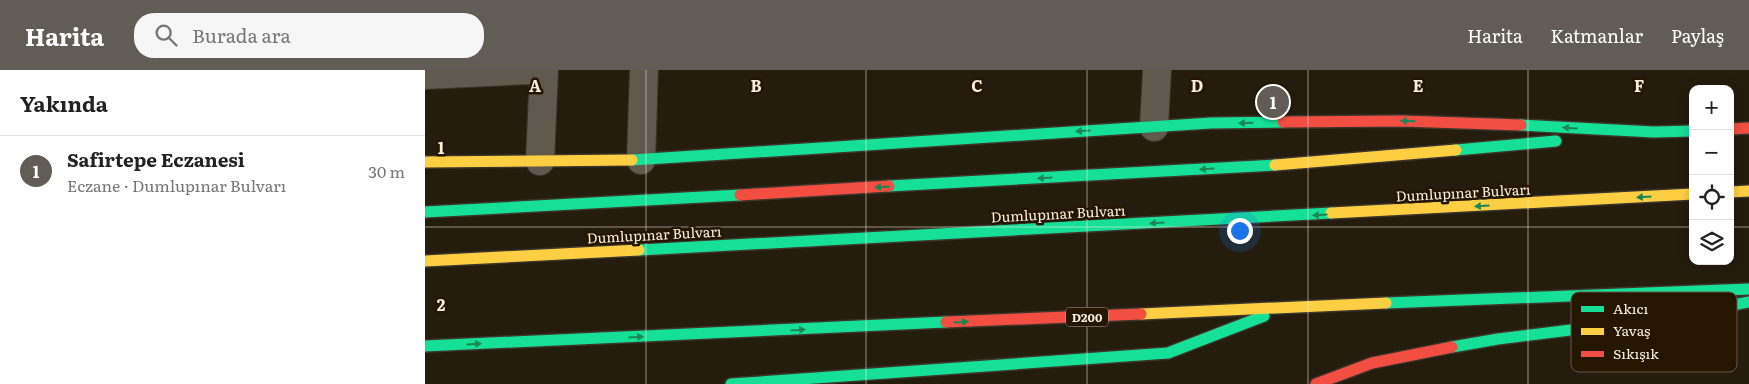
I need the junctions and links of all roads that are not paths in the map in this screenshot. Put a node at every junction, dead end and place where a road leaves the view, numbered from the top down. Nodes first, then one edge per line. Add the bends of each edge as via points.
1 (529, 70) edge
2 (544, 70) edge
3 (644, 70) edge
4 (1157, 70) edge
5 (425, 74) edge
6 (1154, 127) junction
7 (1749, 128) edge
8 (1734, 129) edge
9 (1689, 130) edge
10 (1654, 132) junction
11 (641, 160) junction
12 (540, 161) junction
13 (425, 162) edge
14 (1749, 191) edge
15 (1734, 192) edge
16 (1689, 194) edge
17 (425, 212) edge
18 (425, 261) edge
19 (1749, 288) edge
20 (1656, 292) edge
21 (1571, 296) edge
22 (1285, 308) junction
23 (1571, 330) edge
24 (425, 346) edge
25 (731, 384) edge
26 (1316, 384) edge

1 - 5 street
2 - 12 street
3 - 11 street
4 - 6 street
10 -> 6 highway via 1402,121 1211,123
6 -> 11 highway
7 - 8 highway
9 - 10 highway
10 -> 17 highway via 1308,163
11 - 12 highway
12 - 13 highway
14 - 15 highway
16 -> 18 highway, Dumlupınar Bulvarı
19 - 20 highway, D200
21 - 22 highway, D200
24 -> 22 highway, D200
22 - 25 highway via 1168,353
23 - 26 highway via 1420,353 1373,363

